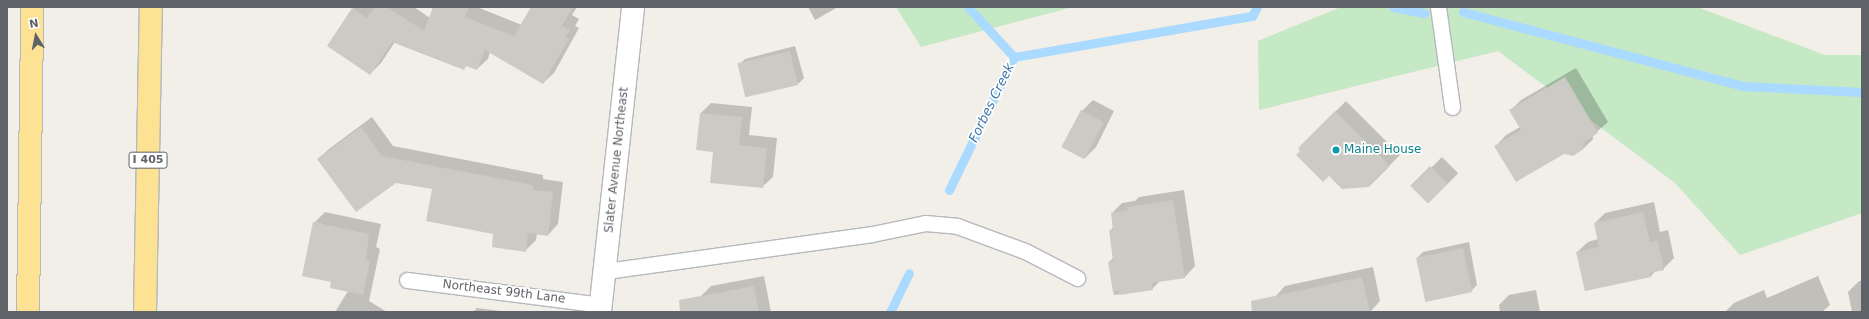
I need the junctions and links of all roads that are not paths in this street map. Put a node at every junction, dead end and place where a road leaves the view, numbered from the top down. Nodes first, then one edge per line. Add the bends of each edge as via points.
1 (32, 7) edge
2 (152, 7) edge
3 (633, 7) edge
4 (1438, 7) edge
5 (1452, 107) dead end
6 (606, 271) junction
7 (1077, 278) dead end
8 (407, 280) dead end
9 (601, 308) edge
10 (28, 312) edge
11 (145, 312) edge

1 - 10 highway
2 - 11 highway, I 405
3 - 6 street, Slater Avenue Northeast
4 - 5 lane
6 - 7 lane via 872,234 925,223 957,226 1025,251
6 - 9 street, Slater Avenue Northeast
8 - 9 lane, Northeast 99th Lane

